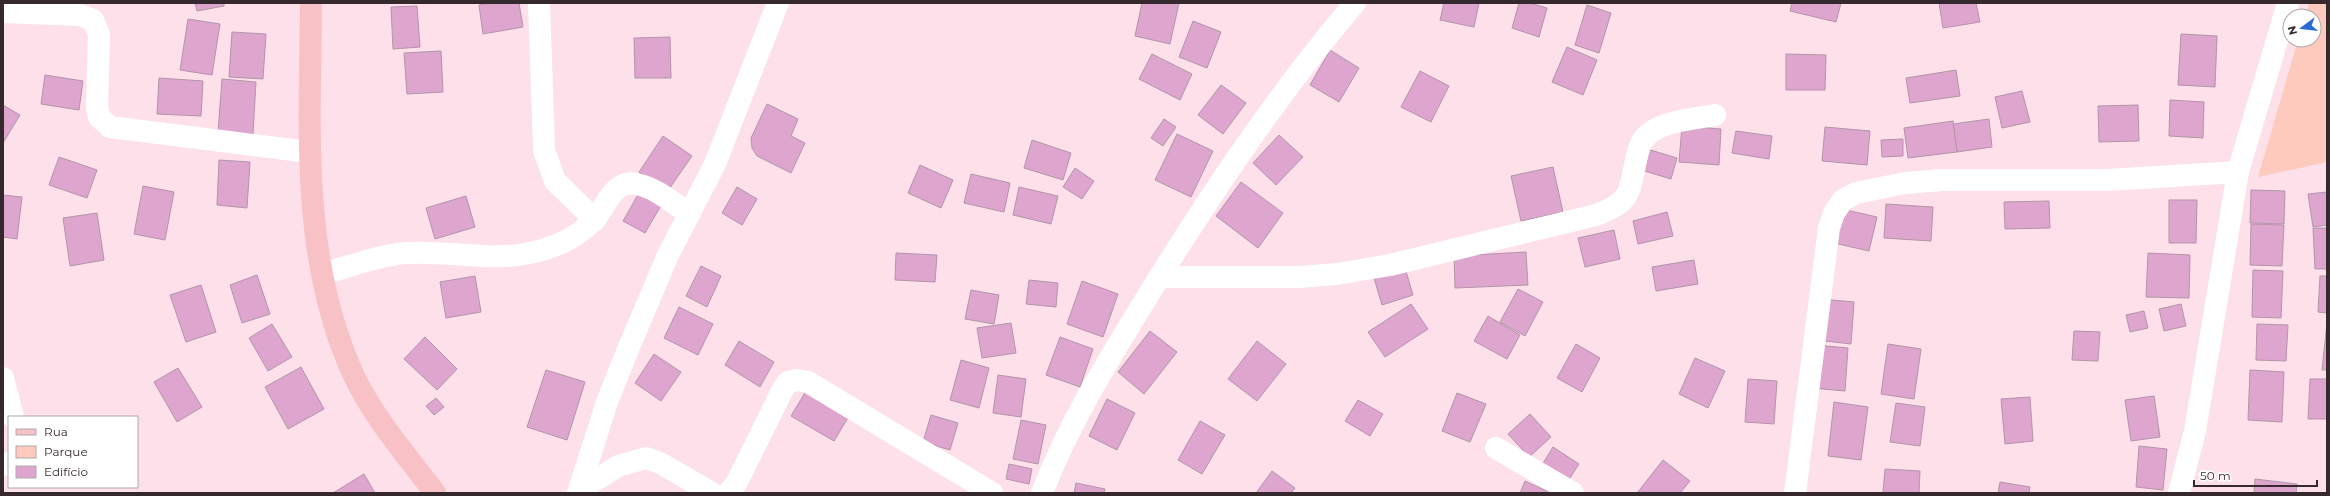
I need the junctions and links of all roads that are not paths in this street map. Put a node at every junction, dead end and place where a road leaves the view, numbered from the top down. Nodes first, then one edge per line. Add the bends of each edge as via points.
1 (311, 3) edge
2 (540, 3) edge
3 (778, 3) edge
4 (1354, 3) edge
5 (2288, 3) edge
6 (3, 12) edge
7 (1715, 115) dead end
8 (309, 152) junction
9 (2238, 172) junction
10 (688, 213) junction
11 (595, 220) junction
12 (322, 274) junction
13 (1159, 277) junction
14 (3, 378) edge
15 (13, 416) edge
16 (1496, 448) dead end
17 (579, 491) edge
18 (435, 493) edge
19 (712, 493) edge
20 (728, 493) edge
21 (992, 493) edge
22 (1042, 493) edge
23 (1573, 493) edge
24 (1795, 493) edge
25 (2179, 493) edge

1 - 8 main road
2 - 11 street via 544,150 555,182
3 - 10 street via 715,164
4 - 13 street via 1232,165
5 - 9 street
6 - 8 street via 80,15 93,20 99,34 97,108 99,116 110,127
7 - 13 street via 1672,122 1644,139 1638,151 1625,200 1616,208 1596,215 1390,265 1337,274 1299,277
8 - 12 main road via 314,223
9 - 24 street via 2108,180 1942,180 1876,188 1856,193 1843,200 1828,228
9 - 25 street via 2195,431
10 - 11 street via 647,187 626,183 615,190
10 - 17 street via 607,402
11 - 12 street via 565,242 518,255 496,258 406,253
12 - 18 main road via 335,323 355,376 383,424
13 - 22 street via 1085,400 1057,455
14 - 15 street
16 - 23 street
17 - 19 street via 618,466 646,458 660,463
20 - 21 street via 736,484 788,382 797,380 808,382 844,402

